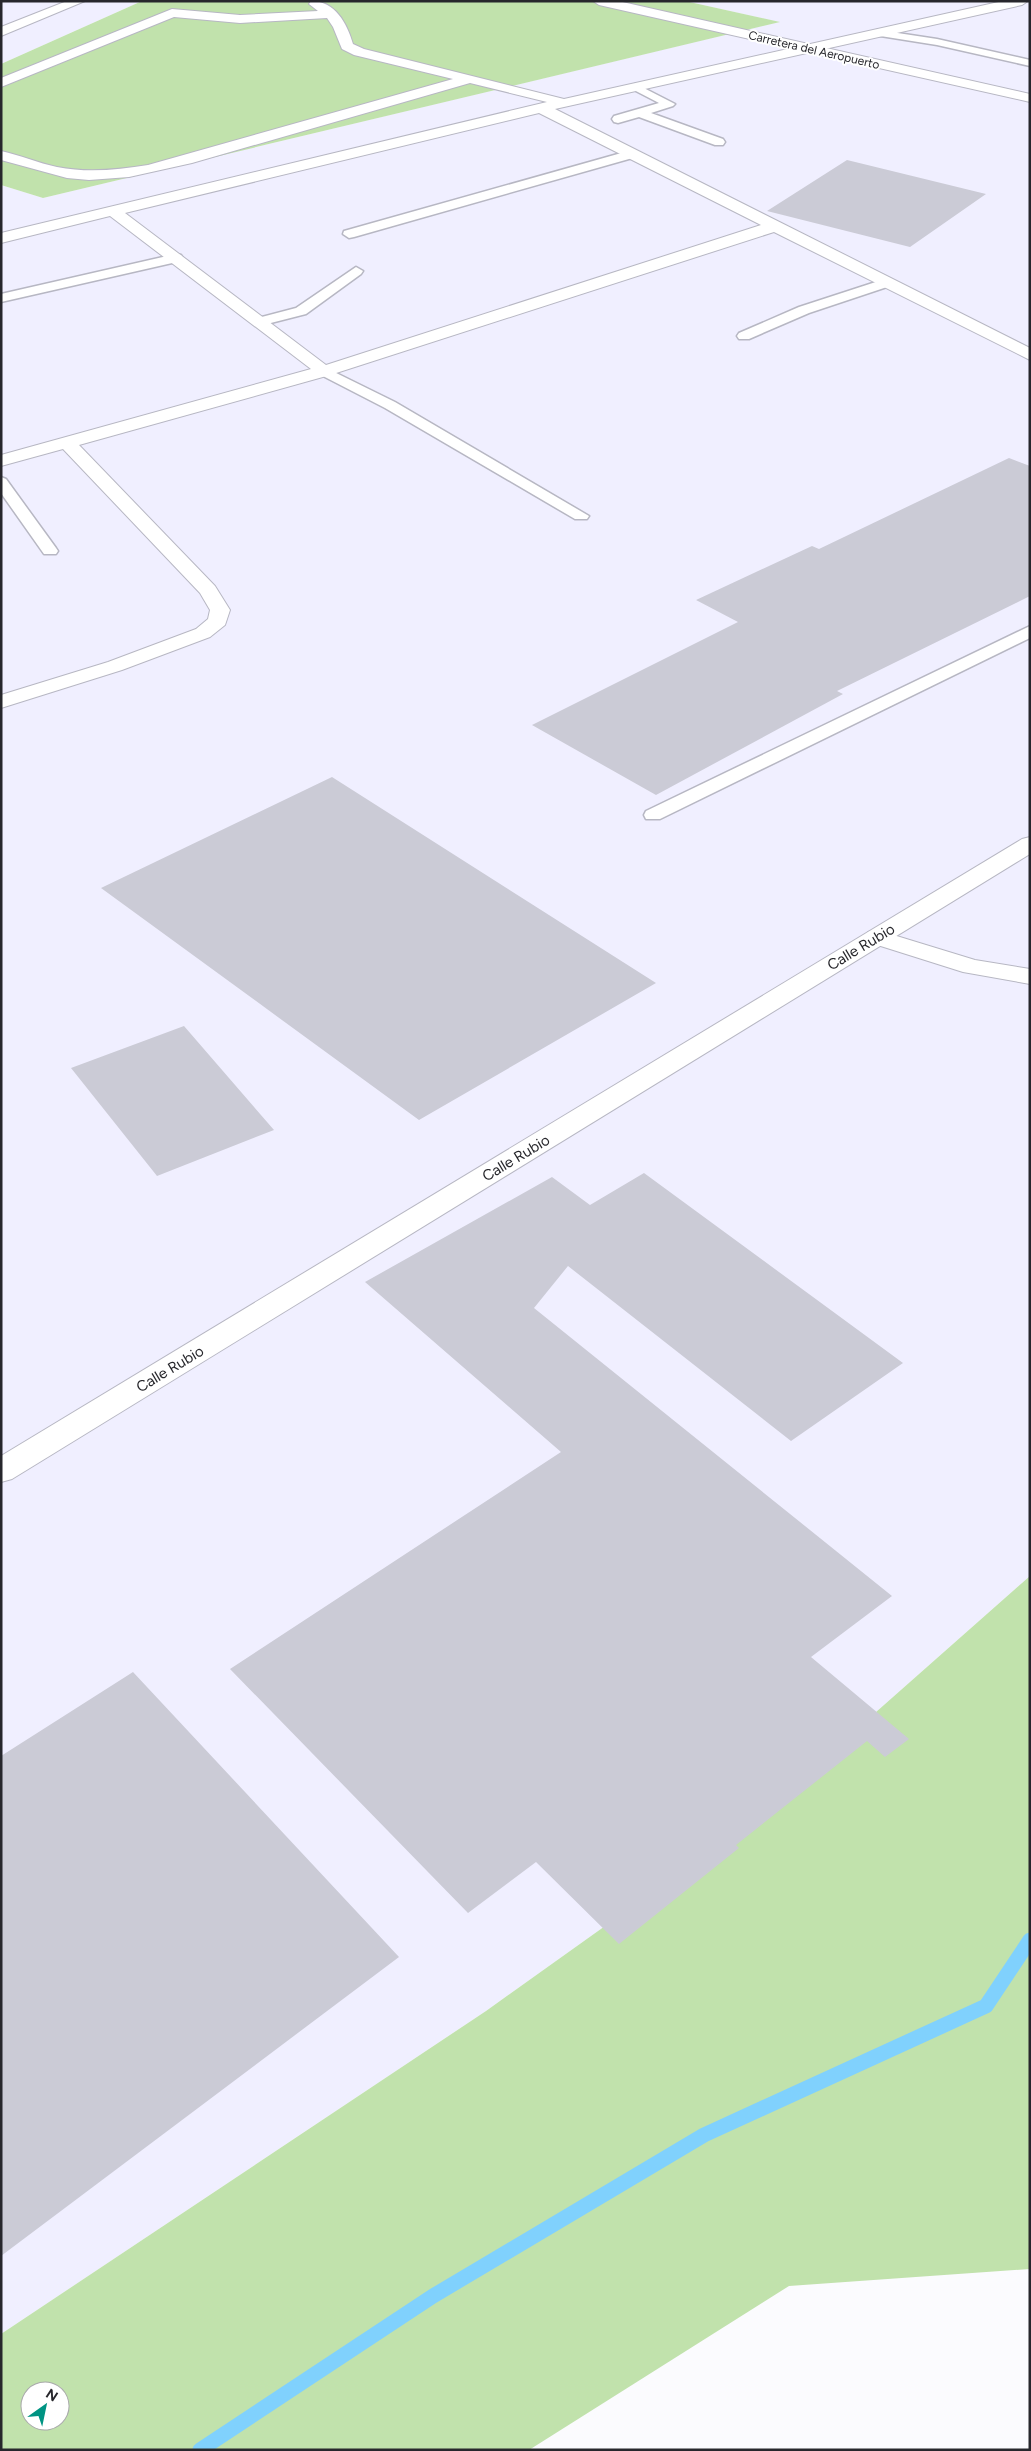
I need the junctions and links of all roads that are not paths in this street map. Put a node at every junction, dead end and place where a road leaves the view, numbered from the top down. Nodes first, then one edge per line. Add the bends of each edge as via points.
1 (79, 1) edge
2 (307, 1) edge
3 (599, 1) edge
4 (647, 1) edge
5 (1022, 1) edge
6 (332, 14) junction
7 (1, 32) edge
8 (878, 33) junction
9 (832, 43) junction
10 (806, 48) junction
11 (1030, 62) edge
12 (10, 67) dead end
13 (29, 72) junction
14 (466, 80) junction
15 (1, 83) edge
16 (636, 87) junction
17 (1030, 87) edge
18 (1030, 98) edge
19 (567, 102) junction
20 (541, 108) junction
21 (640, 113) junction
22 (618, 119) dead end
23 (719, 142) dead end
24 (632, 154) junction
25 (1, 155) edge
26 (113, 211) junction
27 (1, 220) edge
28 (774, 226) junction
29 (37, 230) junction
30 (350, 234) dead end
31 (1, 238) edge
32 (176, 258) junction
33 (356, 271) dead end
34 (884, 283) junction
35 (1, 298) edge
36 (259, 322) junction
37 (744, 336) dead end
38 (1030, 355) edge
39 (324, 371) junction
40 (67, 443) junction
41 (1, 461) edge
42 (1, 482) edge
43 (581, 516) dead end
44 (50, 551) dead end
45 (1030, 631) edge
46 (1, 702) edge
47 (653, 815) dead end
48 (1030, 844) edge
49 (877, 938) junction
50 (1030, 977) edge
51 (1, 1472) edge

1 - 7 street
2 - 6 street
3 - 10 street, Carretera del Aeropuerto
4 - 9 street, Carretera del Aeropuerto
5 - 8 street
6 - 13 street via 234,19 172,13
6 - 14 street via 342,29 347,46 352,49
8 - 9 street
8 - 11 lane
9 - 10 street
9 - 17 street, Carretera del Aeropuerto
10 - 16 street
10 - 18 street, Carretera del Aeropuerto
12 - 13 street
13 - 15 street
14 - 19 street
14 - 25 street via 136,173 72,174
16 - 19 street
16 - 21 lane via 669,104
19 - 20 street
20 - 24 street
20 - 26 street
21 - 22 lane
21 - 23 lane
24 - 28 street
24 - 30 lane
26 - 29 street
26 - 32 street
27 - 29 street
28 - 34 street
28 - 39 street
29 - 31 street
32 - 35 lane
32 - 36 street
33 - 36 lane via 301,310
34 - 37 lane via 804,310
34 - 38 street
36 - 39 street
39 - 40 street
39 - 43 lane via 390,405
40 - 41 street
40 - 46 street via 208,590 220,610 218,621 204,634
42 - 44 lane
45 - 47 lane
48 - 49 street, Calle Rubio
49 - 50 street via 950,961 1007,975
49 - 51 street, Calle Rubio

